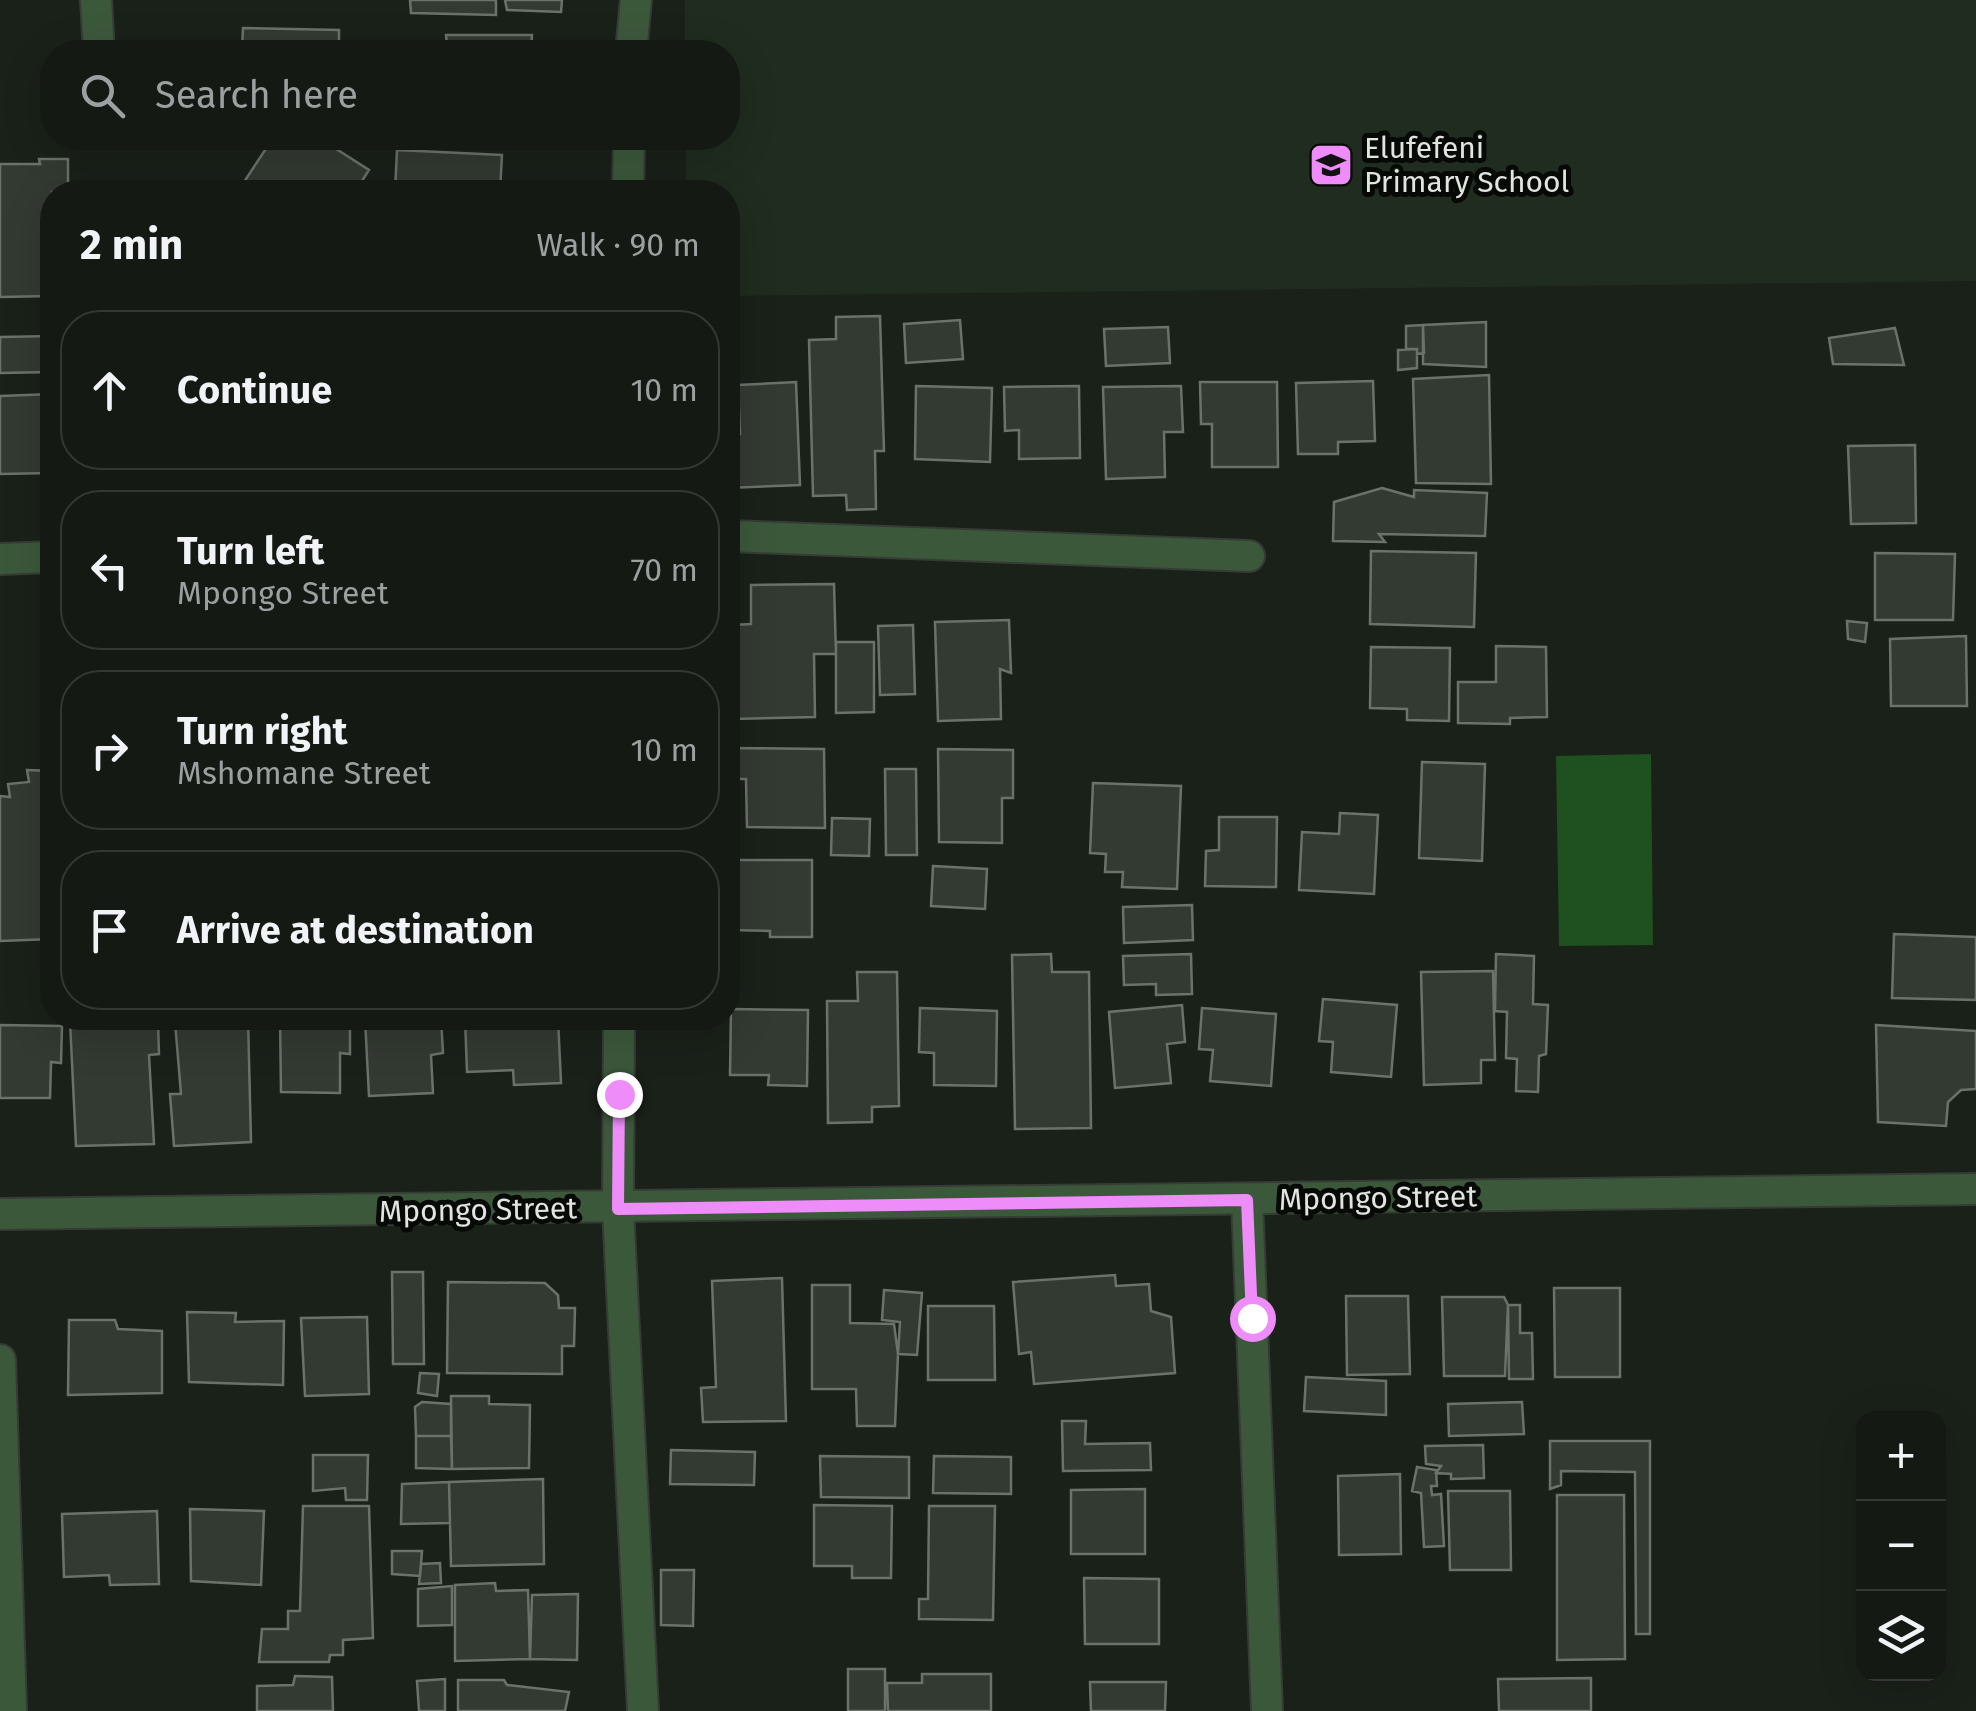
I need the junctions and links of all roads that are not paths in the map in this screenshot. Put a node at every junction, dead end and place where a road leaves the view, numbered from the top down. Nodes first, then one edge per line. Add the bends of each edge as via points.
1 (96, 0) edge
2 (636, 0) edge
3 (99, 40) edge
4 (632, 40) edge
5 (629, 150) edge
6 (628, 180) edge
7 (740, 536) edge
8 (1249, 556) dead end
9 (40, 557) edge
10 (0, 559) edge
11 (620, 1030) edge
12 (1976, 1189) edge
13 (1247, 1200) junction
14 (618, 1209) junction
15 (0, 1214) edge
16 (0, 1360) edge
17 (11, 1711) edge
18 (643, 1711) edge
19 (1267, 1711) edge

1 - 3 street
2 - 4 street
5 - 6 street
7 - 8 street
9 - 10 street
11 - 14 street
12 - 13 street, Mpongo Street
13 - 14 street, Mpongo Street
13 - 19 street
14 - 15 street, Mpongo Street
14 - 18 street
16 - 17 street

